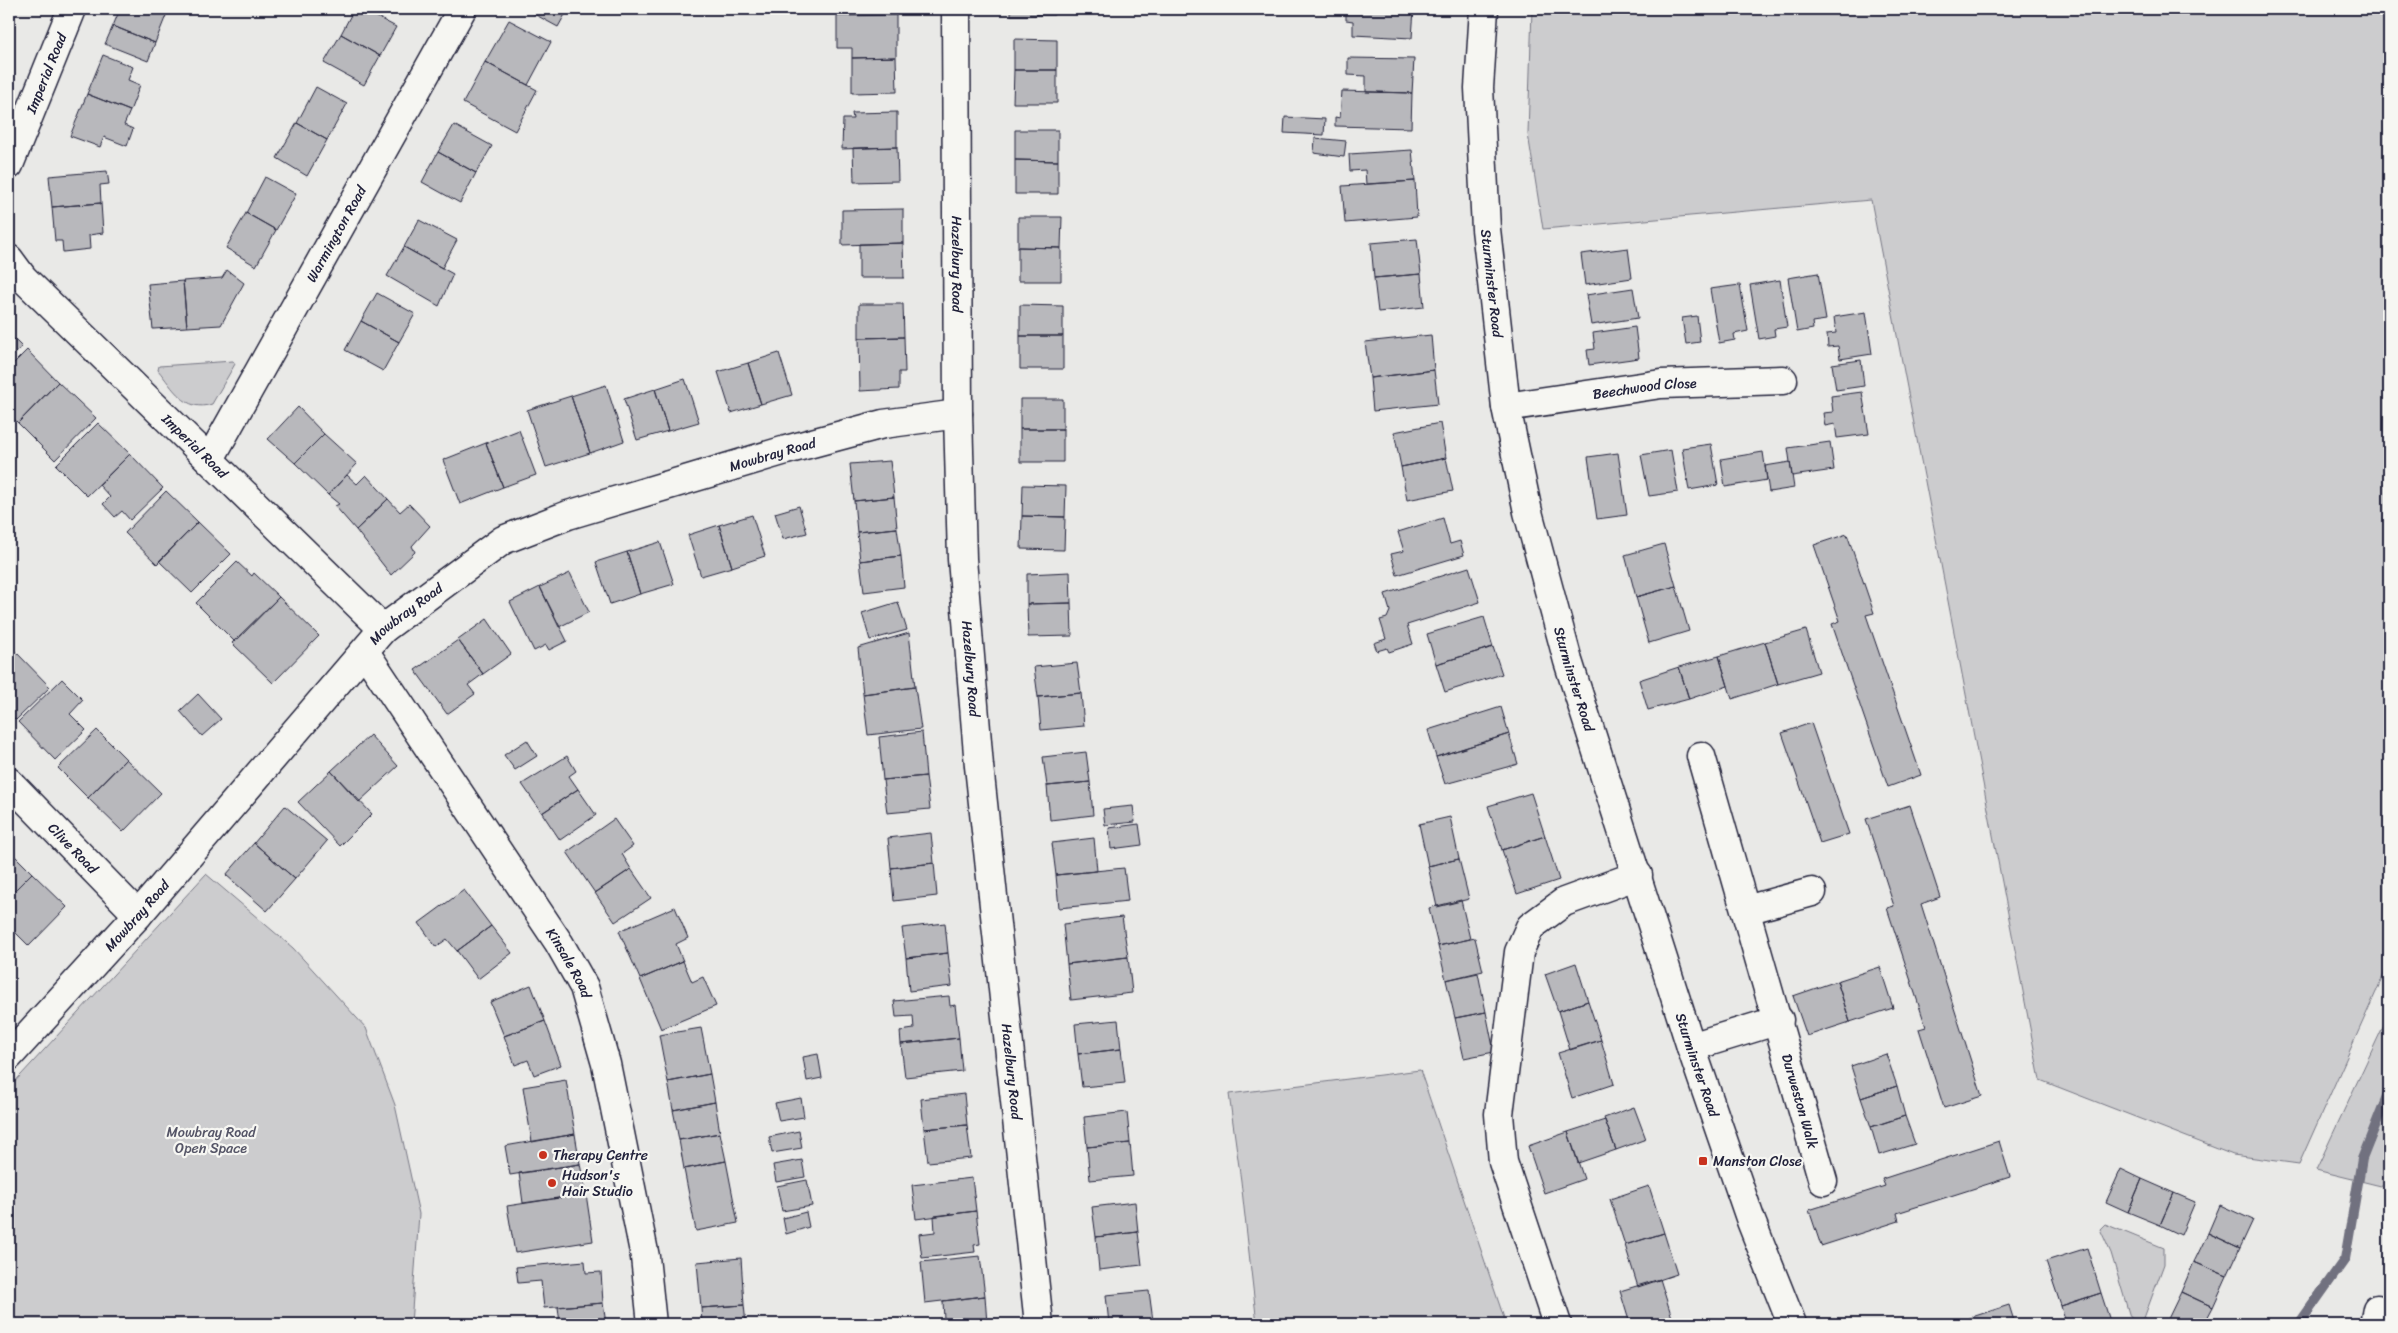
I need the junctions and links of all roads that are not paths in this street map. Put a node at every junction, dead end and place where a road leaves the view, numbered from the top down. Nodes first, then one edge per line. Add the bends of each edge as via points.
1 (72, 9) edge
2 (462, 9) edge
3 (956, 9) edge
4 (1484, 9) edge
5 (9, 165) edge
6 (9, 259) edge
7 (1784, 380) dead end
8 (1506, 407) junction
9 (958, 414) junction
10 (210, 459) junction
11 (384, 629) junction
12 (365, 652) junction
13 (1701, 756) dead end
14 (9, 782) edge
15 (1638, 875) junction
16 (1812, 892) dead end
17 (1746, 910) junction
18 (138, 915) junction
19 (1778, 1020) junction
20 (1691, 1047) junction
21 (9, 1056) edge
22 (1823, 1180) dead end
23 (652, 1324) edge
24 (1039, 1324) edge
25 (1557, 1324) edge
26 (1792, 1324) edge

1 - 5 street, Imperial Road
2 - 10 street, Warmington Road
3 - 9 street, Hazelbury Road
4 - 8 street, Sturminster Road via 1479,88 1486,230
6 - 10 street, Imperial Road via 22,278
7 - 8 street, Beechwood Close via 1661,384
8 - 15 street, Sturminster Road via 1528,512 1568,661
9 - 11 street, Mowbray Road via 873,427 568,515 503,540
9 - 24 street, Hazelbury Road via 962,560 980,766
10 - 11 street, Imperial Road
11 - 12 street, Mowbray Road
12 - 18 street, Mowbray Road
12 - 23 street, Kinsale Road via 559,943 584,987 606,1064 631,1179
13 - 17 street, Durweston Walk
14 - 18 street, Clive Road
15 - 20 street, Sturminster Road
15 - 25 street via 1564,902 1530,927 1519,952 1499,1114 1503,1162
16 - 17 street
17 - 19 street, Durweston Walk
18 - 21 street, Mowbray Road
19 - 20 street
19 - 22 street, Durweston Walk
20 - 26 street, Sturminster Road via 1751,1221

